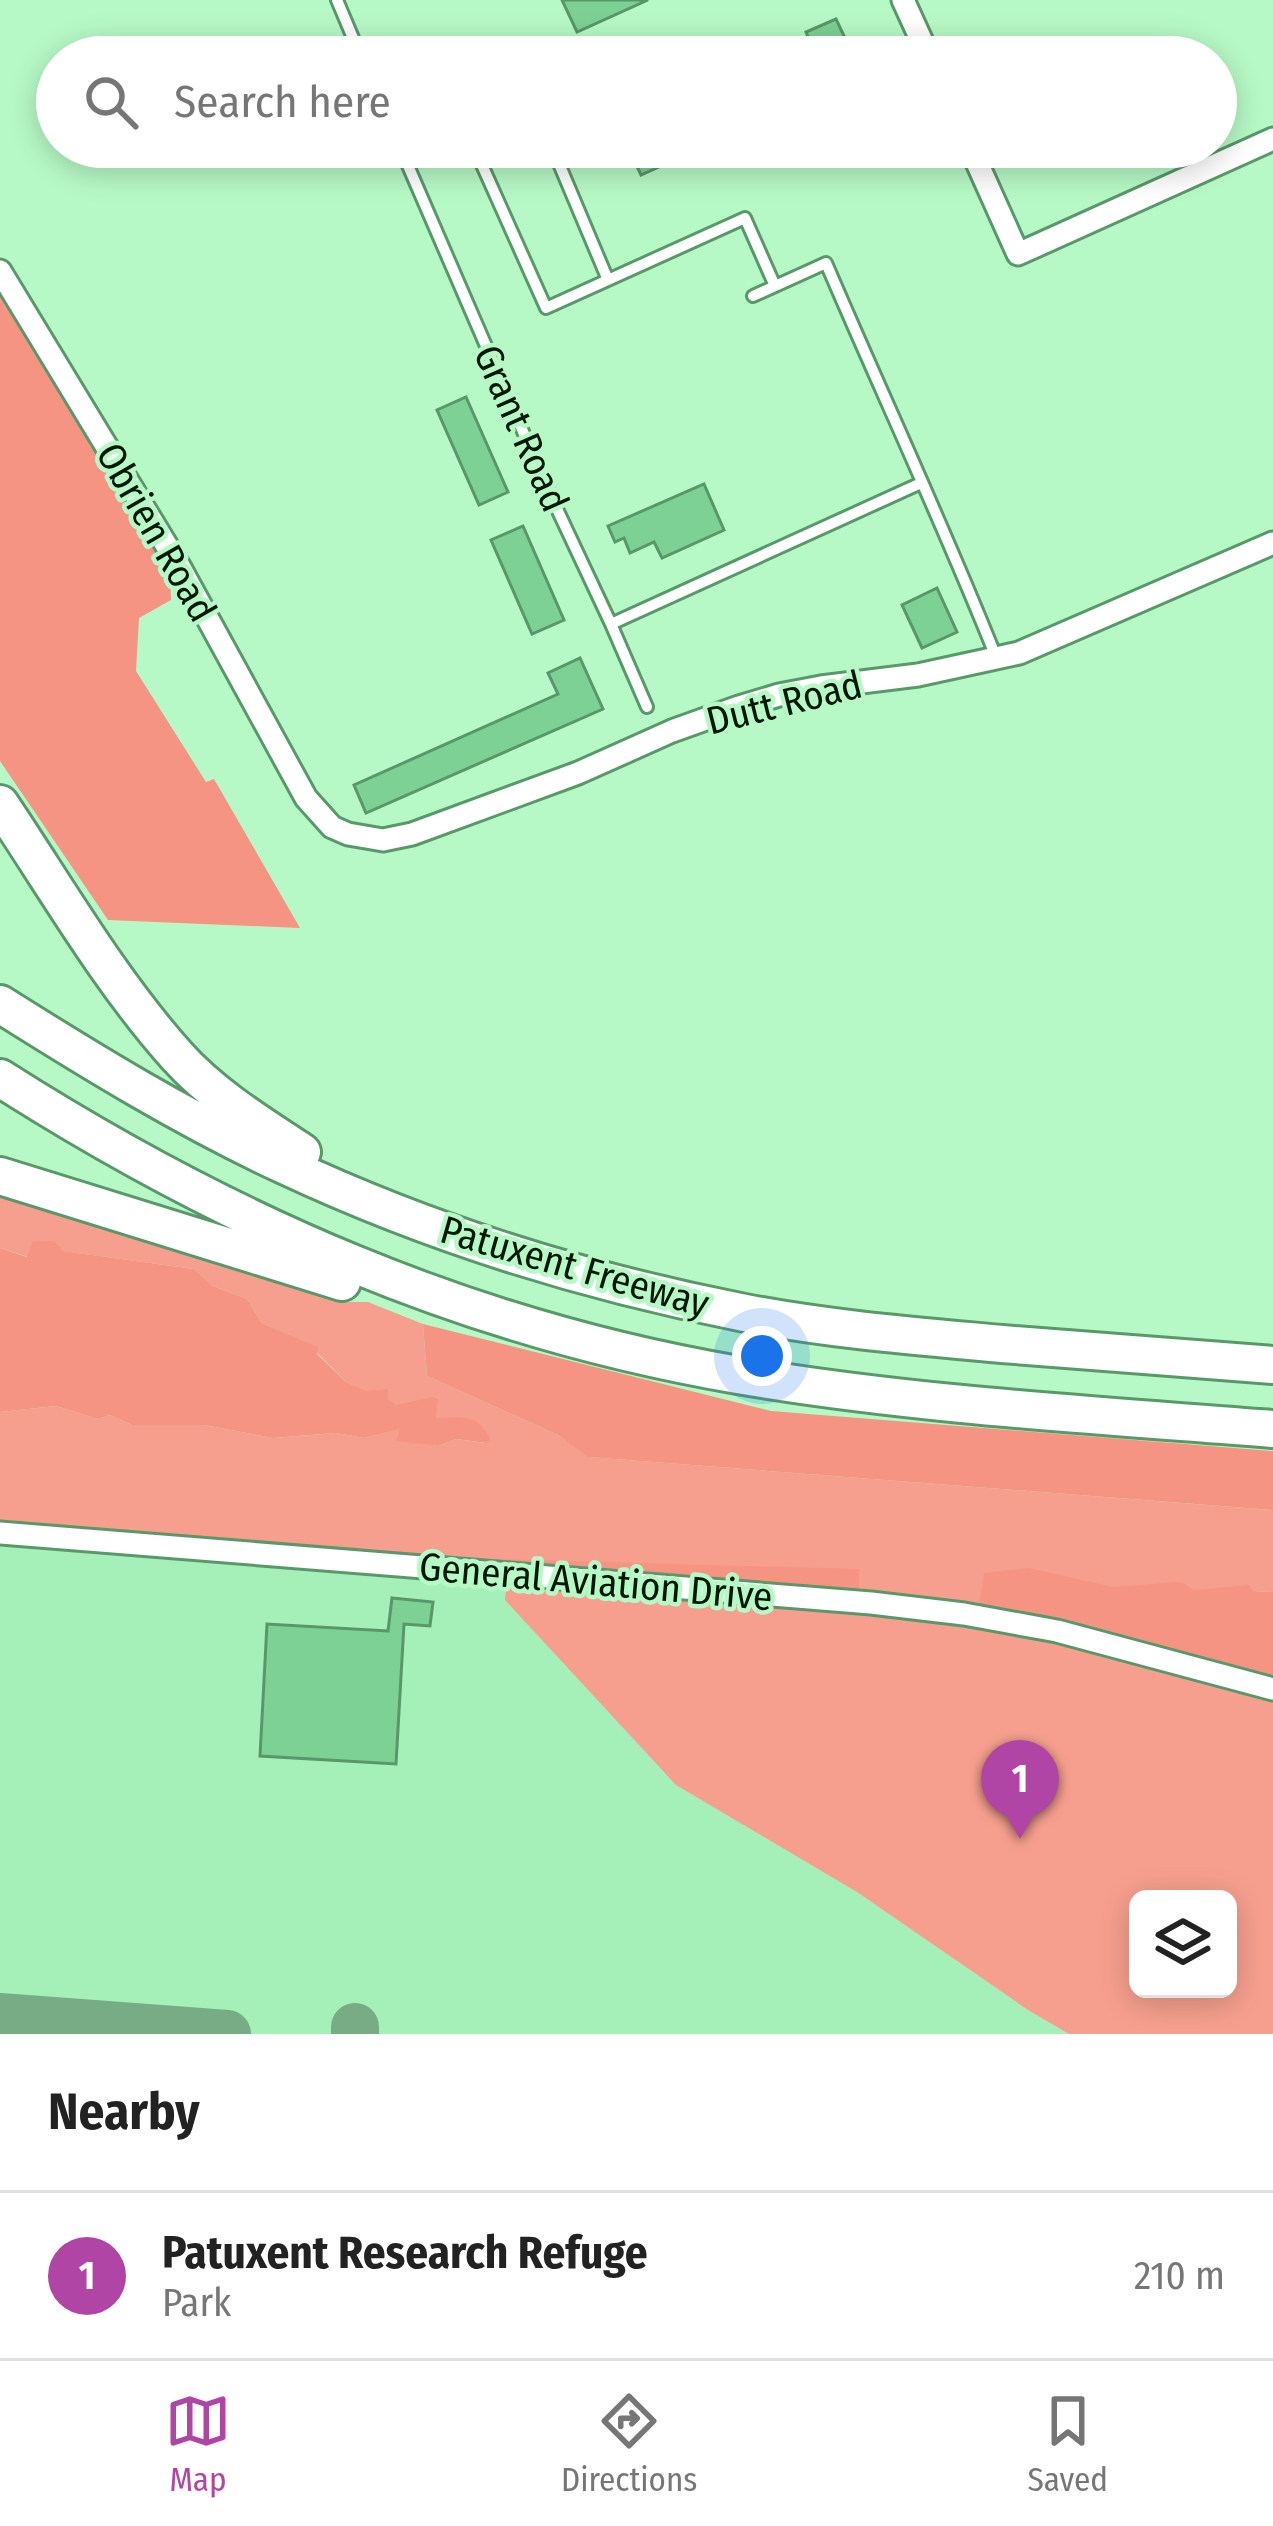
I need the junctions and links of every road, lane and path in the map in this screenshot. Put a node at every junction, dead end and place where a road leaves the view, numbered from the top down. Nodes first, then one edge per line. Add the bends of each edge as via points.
1 (337, 0) edge
2 (904, 0) edge
3 (352, 36) edge
4 (920, 36) edge
5 (1273, 139) edge
6 (1237, 155) edge
7 (409, 168) edge
8 (484, 168) edge
9 (561, 168) edge
10 (979, 168) edge
11 (1209, 168) edge
12 (0, 271) edge
13 (608, 280) junction
14 (775, 286) junction
15 (753, 296) dead end
16 (921, 483) junction
17 (1273, 543) edge
18 (611, 624) junction
19 (997, 660) junction
20 (646, 707) dead end
21 (306, 798) joint
22 (0, 805) edge
23 (0, 1004) edge
24 (0, 1078) edge
25 (0, 1176) edge
26 (662, 1295) junction
27 (648, 1357) junction
28 (1273, 1366) edge
29 (1273, 1429) edge
30 (0, 1533) edge
31 (1273, 1689) edge

1 - 3 lane
2 - 4 street
5 - 6 street
7 - 18 lane, Grant Road
8 - 13 lane via 547,308
9 - 13 lane
10 - 11 street via 1018,254
12 - 21 street, Obrien Road via 179,566
13 - 14 lane via 745,218
14 - 15 lane
14 - 16 lane via 826,262
16 - 18 lane
16 - 19 lane
17 - 19 street, Dutt Road
18 - 20 lane, Grant Road
19 - 21 street, Dutt Road via 759,701 397,838 348,834
22 - 26 highway via 141,1012 179,1058 258,1124 364,1185
23 - 26 highway, Patuxent Freeway via 198,1122 357,1198 474,1242
24 - 27 highway, Patuxent Freeway via 171,1180 341,1260
25 - 27 highway via 427,1309
26 - 28 highway, Patuxent Freeway via 896,1334
27 - 29 highway, Patuxent Freeway via 829,1389
30 - 31 street, General Aviation Drive via 964,1614

